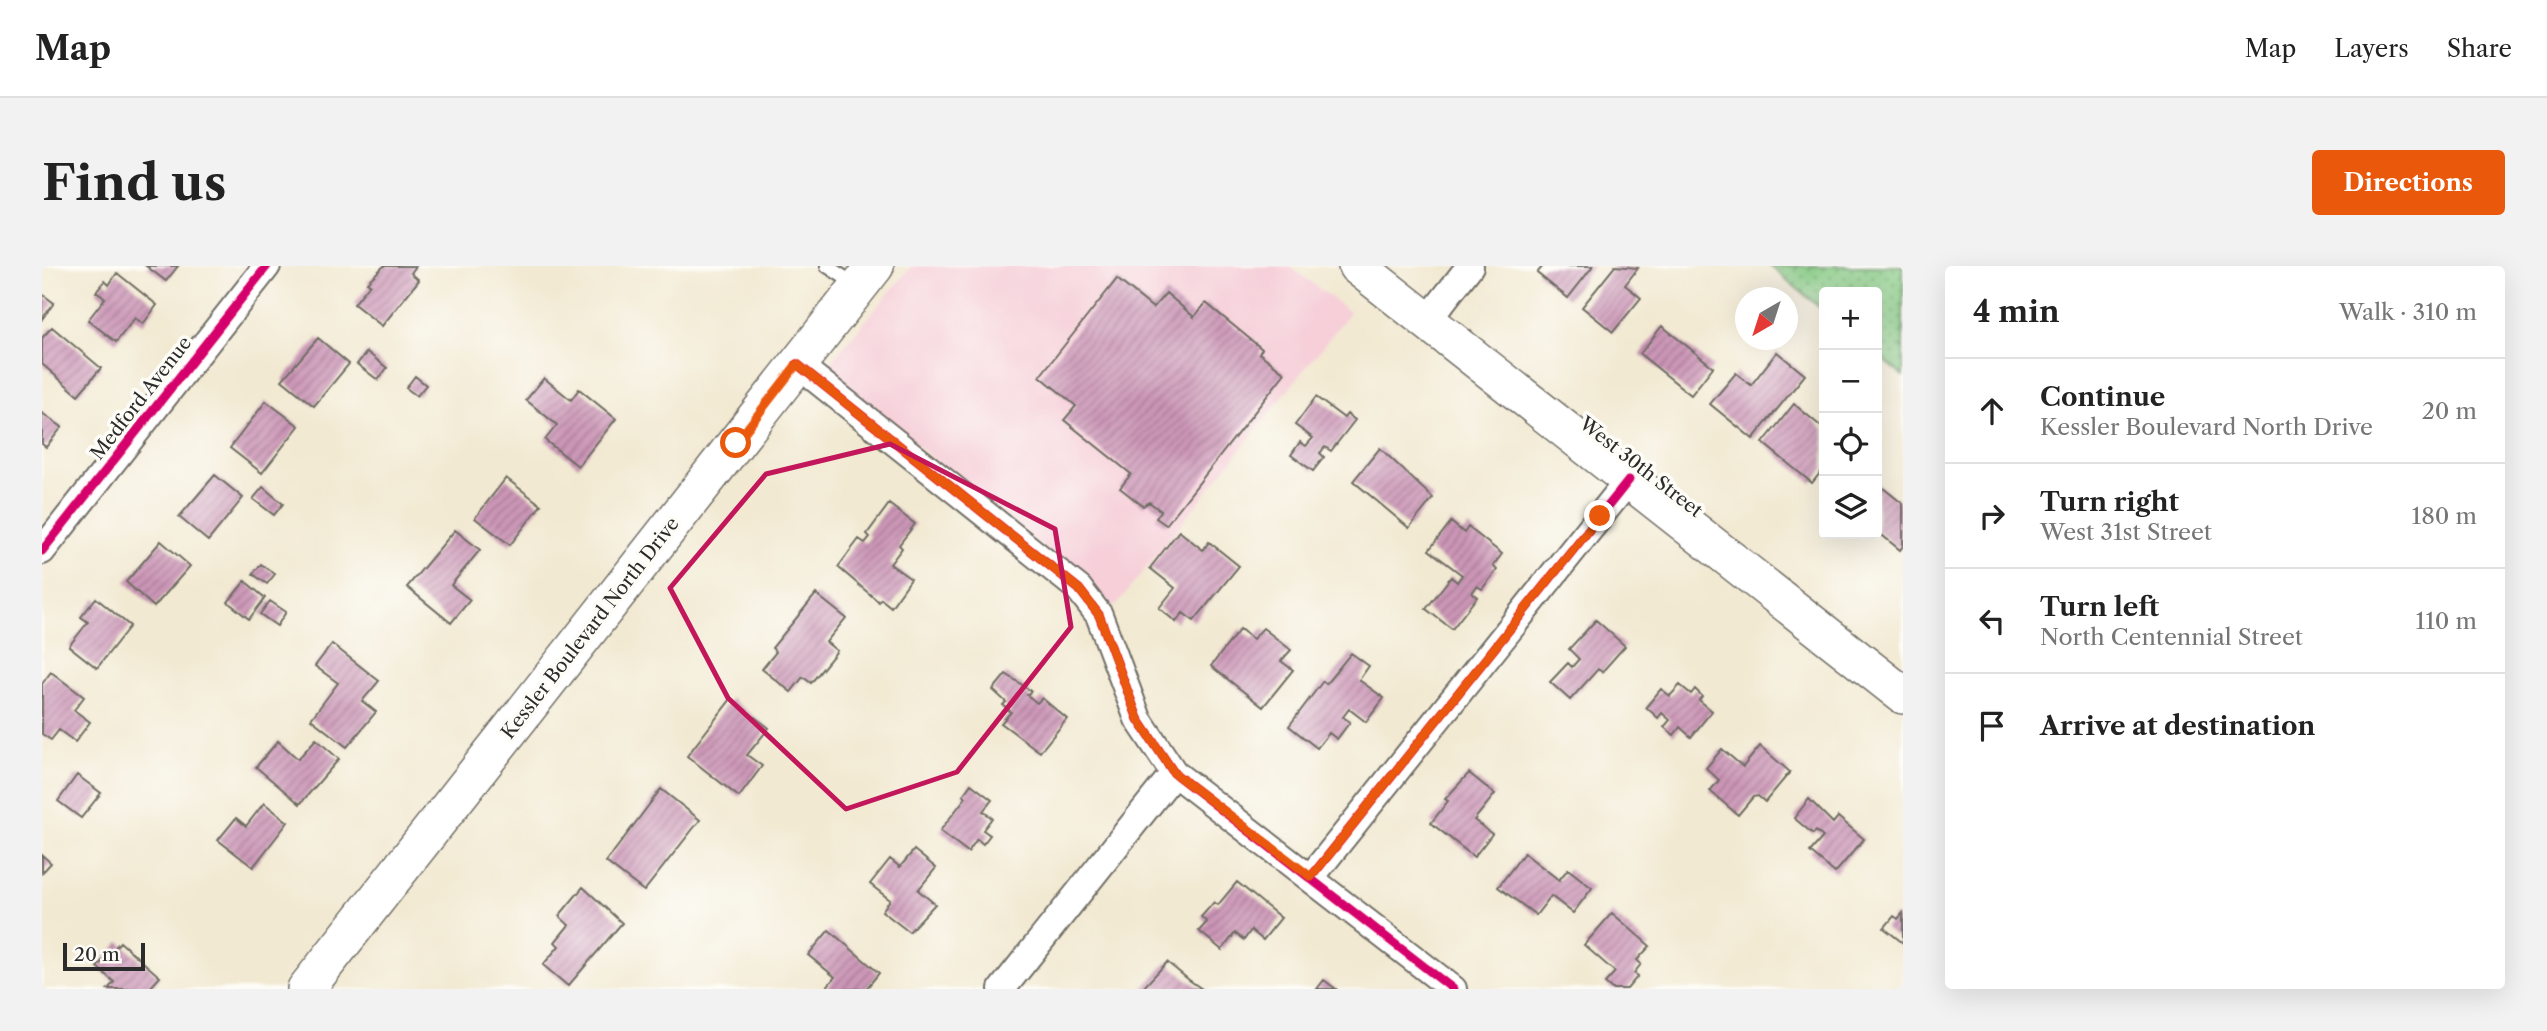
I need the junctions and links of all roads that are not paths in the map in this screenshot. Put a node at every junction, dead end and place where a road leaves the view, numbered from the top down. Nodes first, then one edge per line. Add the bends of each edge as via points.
1 (267, 266) edge
2 (827, 266) edge
3 (1470, 266) edge
4 (1361, 267) edge
5 (867, 276) edge
6 (1427, 321) junction
7 (797, 364) junction
8 (1629, 480) junction
9 (42, 551) edge
10 (1903, 695) edge
11 (1174, 773) junction
12 (1311, 877) junction
13 (306, 989) edge
14 (1002, 989) edge
15 (1453, 989) edge

1 - 9 street, Medford Avenue
2 - 5 lane
3 - 6 street
4 - 6 main road, West 30th Street
5 - 7 main road, Kessler Boulevard North Drive
6 - 8 main road, West 30th Street
7 - 11 street via 1079,589 1099,615 1138,719
7 - 13 main road, Kessler Boulevard North Drive
8 - 10 main road, West 30th Street
8 - 12 street
11 - 12 street
11 - 14 street
12 - 15 street

